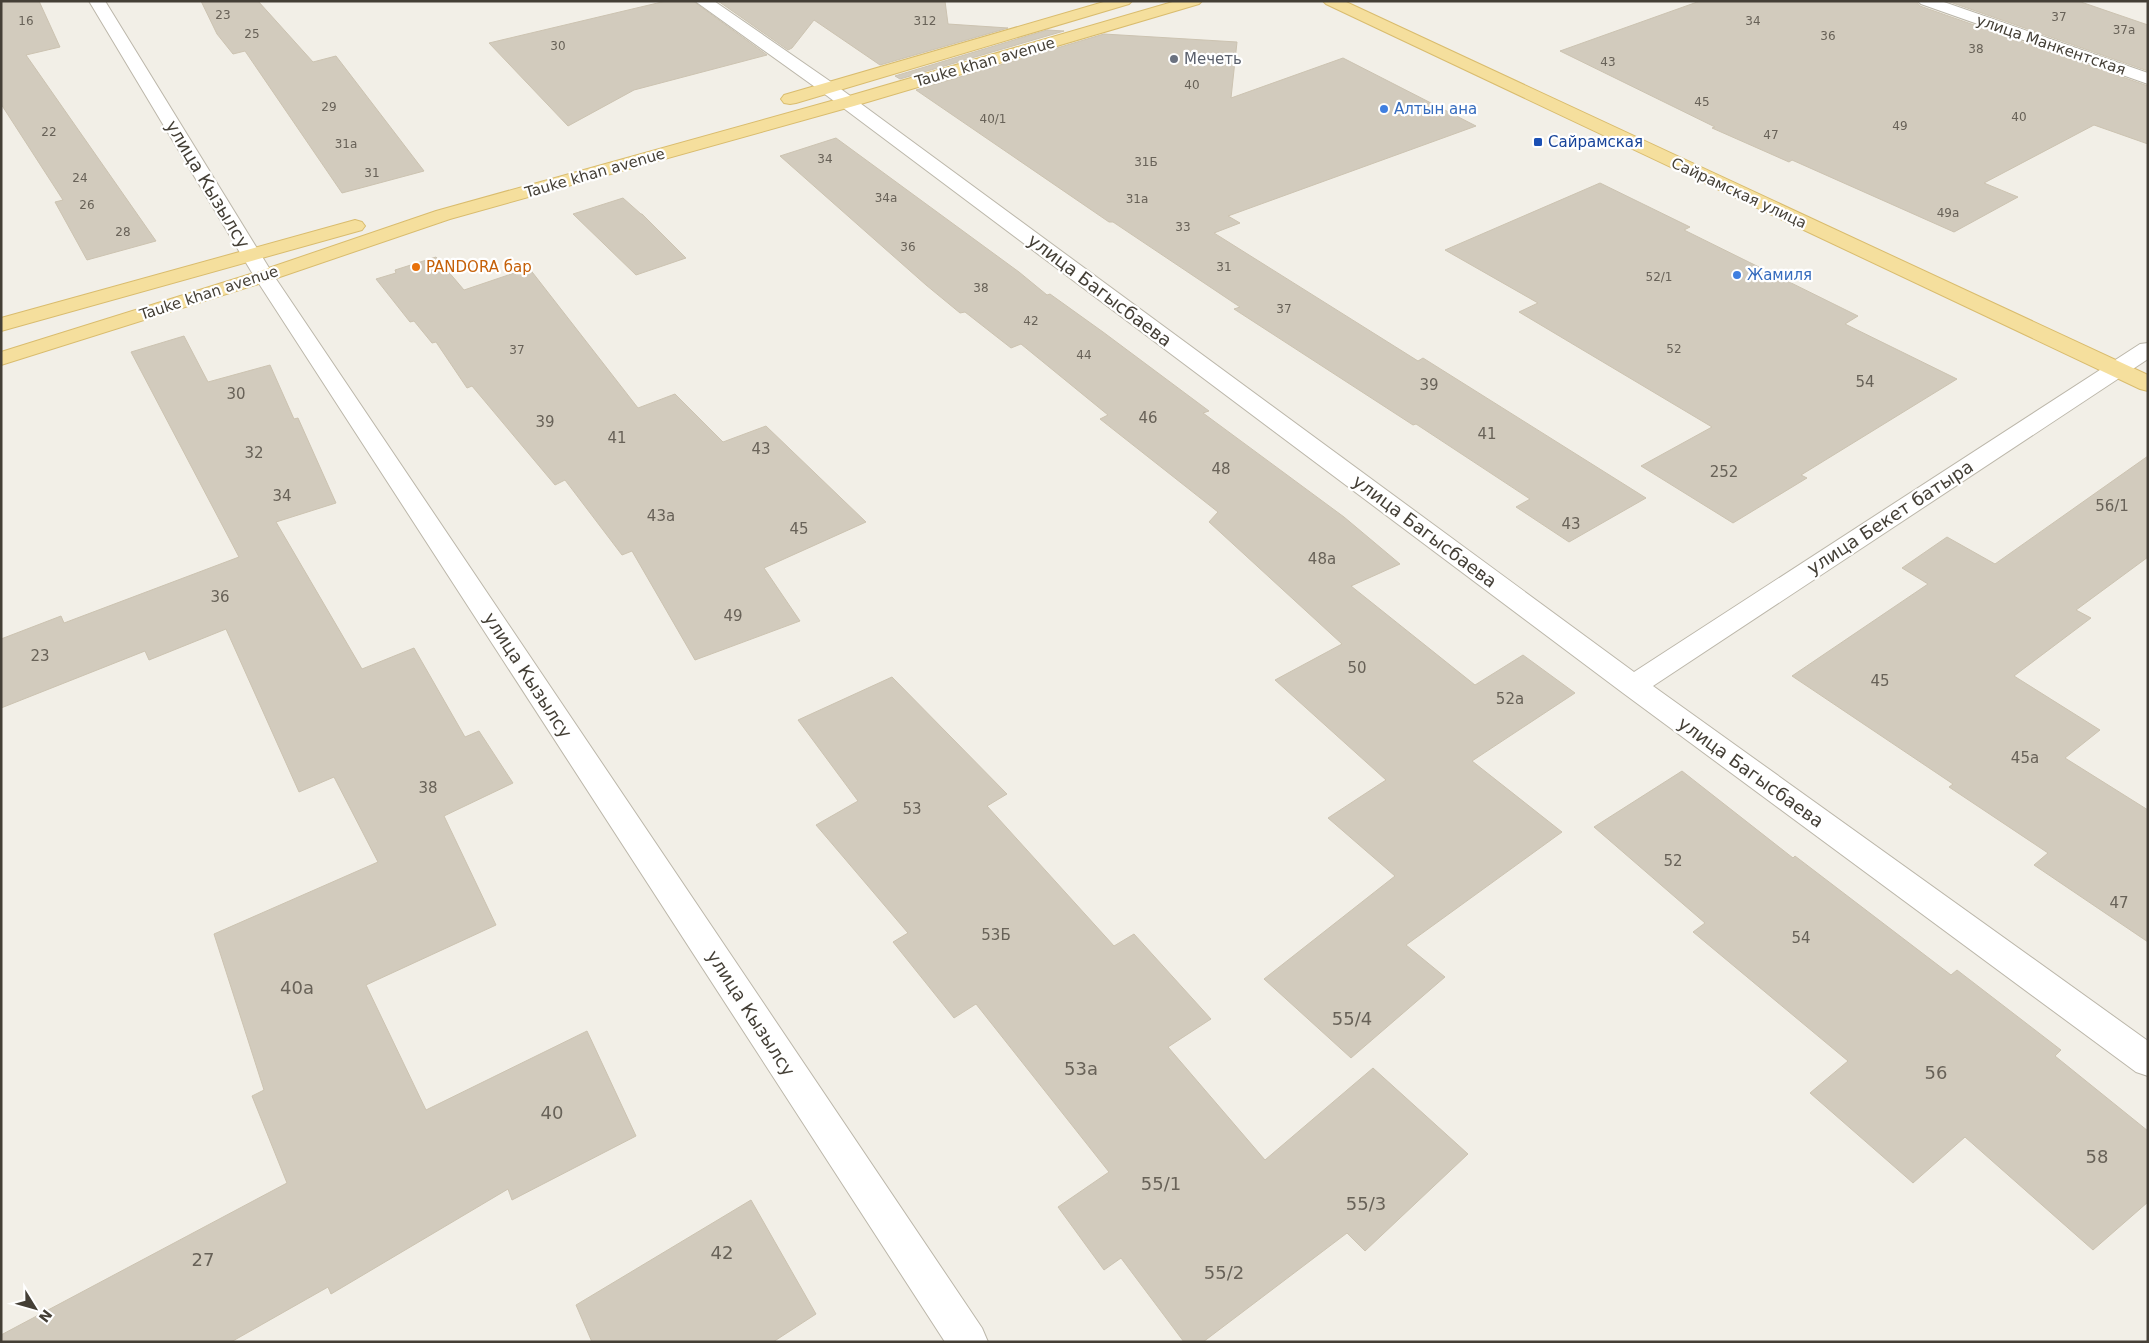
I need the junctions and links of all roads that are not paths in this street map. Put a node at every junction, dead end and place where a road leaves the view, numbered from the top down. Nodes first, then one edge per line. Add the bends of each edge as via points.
1 (97, 1) edge
2 (703, 1) edge
3 (1124, 1) edge
4 (1194, 1) edge
5 (1330, 1) edge
6 (1926, 1) edge
7 (2148, 79) edge
8 (828, 88) junction
9 (848, 102) junction
10 (772, 104) dead end
11 (677, 132) dead end
12 (258, 266) junction
13 (1, 325) edge
14 (2148, 349) edge
15 (1, 359) edge
16 (2116, 370) junction
17 (2148, 384) edge
18 (1633, 686) junction
19 (2148, 1061) edge
20 (968, 1342) edge

1 - 12 street, улица Кызылсу
2 - 8 street, улица Багысбаева
3 - 8 main road, Tauke khan avenue
4 - 9 main road, Tauke khan avenue
5 - 16 main road, Сайрамская улица
6 - 7 street, улица Манкентская
8 - 9 street, улица Багысбаева
8 - 10 main road, Tauke khan avenue
9 - 12 main road, Tauke khan avenue
9 - 18 street, улица Багысбаева
11 - 12 main road, Tauke khan avenue
12 - 13 main road, Tauke khan avenue via 212,268
12 - 15 main road, Tauke khan avenue
12 - 20 street, улица Кызылсу
14 - 16 street, улица Бекет батыра
16 - 17 main road, Сайрамская улица
16 - 18 street, улица Бекет батыра
18 - 19 street, улица Багысбаева

